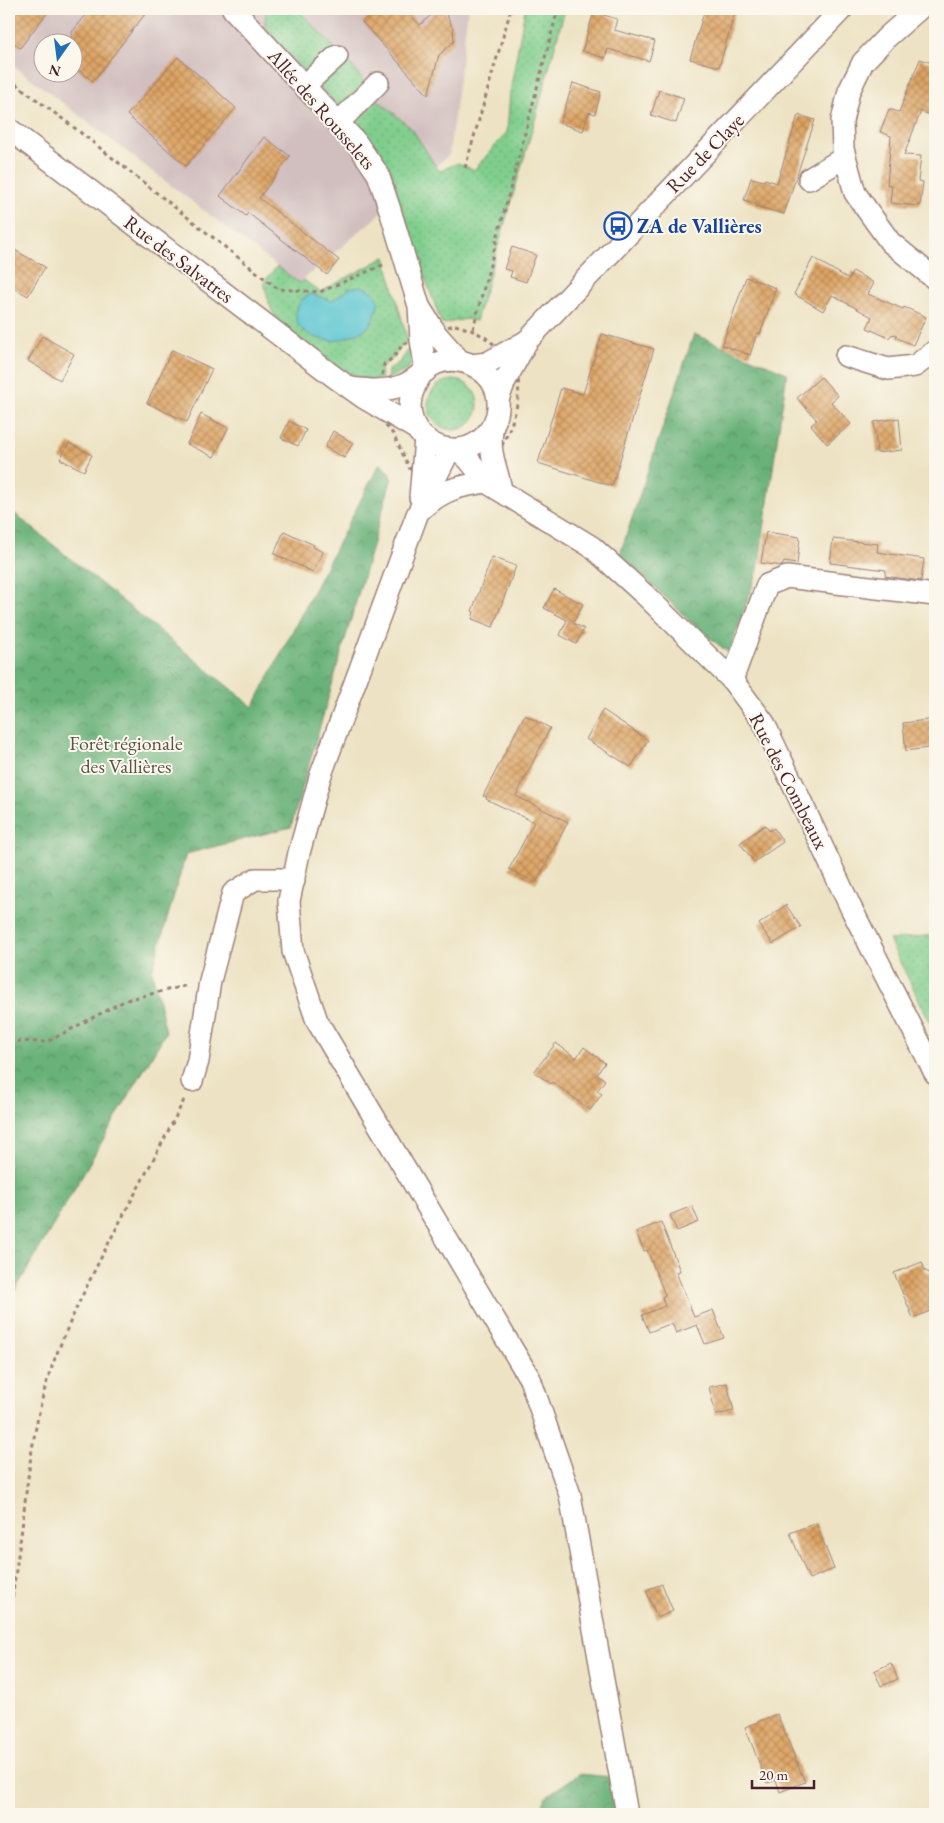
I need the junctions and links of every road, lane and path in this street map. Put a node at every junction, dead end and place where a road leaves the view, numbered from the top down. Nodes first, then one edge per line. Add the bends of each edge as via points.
1 (511, 9) edge
2 (558, 9) edge
3 (842, 9) edge
4 (919, 9) edge
5 (237, 10) edge
6 (337, 56) dead end
7 (9, 79) edge
8 (378, 84) dead end
9 (304, 86) junction
10 (338, 123) junction
11 (9, 129) edge
12 (845, 157) junction
13 (466, 168) dead end
14 (809, 179) dead end
15 (403, 256) junction
16 (935, 279) edge
17 (473, 330) junction
18 (429, 338) junction
19 (935, 351) edge
20 (846, 356) dead end
21 (508, 361) junction
22 (467, 363) junction
23 (423, 373) junction
24 (382, 399) junction
25 (498, 399) junction
26 (493, 426) junction
27 (420, 433) junction
28 (453, 449) junction
29 (489, 475) junction
30 (428, 478) junction
31 (419, 512) junction
32 (935, 595) edge
33 (732, 680) junction
34 (294, 881) junction
35 (210, 980) junction
36 (9, 1041) edge
37 (935, 1073) edge
38 (192, 1081) joint
39 (9, 1637) edge
40 (9, 1802) edge
41 (11, 1814) edge
42 (627, 1814) edge

1 - 13 path
2 - 17 path
3 - 21 street, Rue de Claye
4 - 12 street via 886,36 863,62 849,92 842,121
5 - 9 street, Allée des Rousselets
6 - 9 street
7 - 15 path via 278,289 320,292
8 - 10 street
9 - 10 street, Allée des Rousselets
10 - 15 street, Allée des Rousselets via 378,174
11 - 24 street, Rue des Salvatres via 297,350 350,388
12 - 14 street
12 - 16 street via 855,193 890,242
15 - 18 street, Allée des Rousselets
17 - 18 path via 455,325
17 - 21 path via 492,341
18 - 22 street
18 - 23 street, Allée des Rousselets
18 - 24 path via 403,344 384,364
19 - 20 street via 915,366 888,369
21 - 22 street, Rue de Claye
21 - 25 street
21 - 29 path via 518,376 517,403 505,443
22 - 23 street via 445,361
22 - 25 street via 485,373 494,385
23 - 24 street
23 - 27 street via 413,386 409,400 410,415
24 - 27 street, Rue des Salvatres
24 - 30 path via 382,421 393,434 410,468
25 - 26 street via 498,413
26 - 28 street via 478,442
26 - 29 street
27 - 28 street via 437,446
27 - 30 street
28 - 29 street, Rue des Combeaux
28 - 30 street
29 - 30 path via 437,490
29 - 31 street via 437,496
29 - 33 street, Rue des Combeaux via 592,547
30 - 31 street
31 - 34 street via 320,777
32 - 33 street via 787,576 767,585
33 - 37 street, Rue des Combeaux via 764,724 851,908
34 - 35 street via 255,879 233,893
34 - 42 street via 289,901 293,952 317,1021 530,1379 570,1495
35 - 36 path via 126,1000 47,1042
35 - 38 street
38 - 39 path via 156,1156 94,1269 54,1362 28,1476
40 - 41 path

